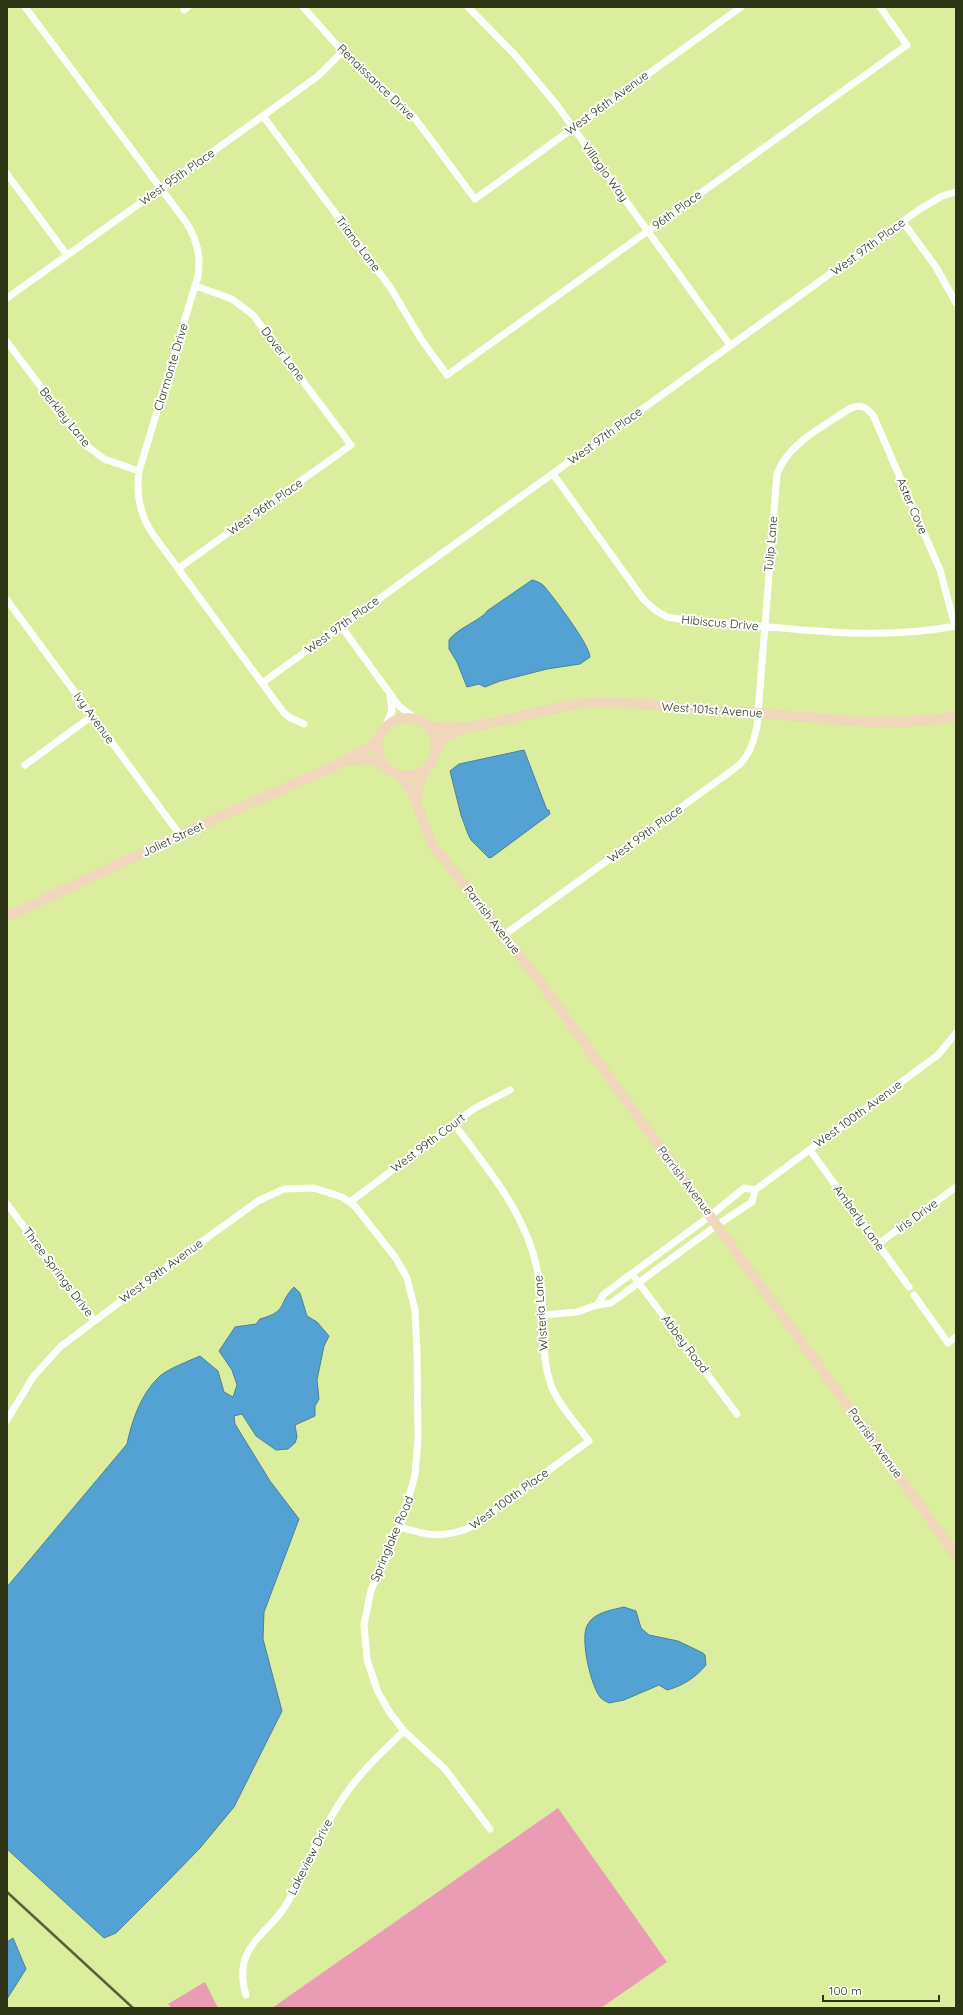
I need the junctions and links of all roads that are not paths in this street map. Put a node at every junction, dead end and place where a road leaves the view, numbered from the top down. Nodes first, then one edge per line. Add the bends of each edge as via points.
1 (24, 7) edge
2 (303, 7) edge
3 (468, 7) edge
4 (741, 7) edge
5 (880, 7) edge
6 (343, 51) junction
7 (263, 116) junction
8 (573, 128) junction
9 (7, 174) edge
10 (161, 188) junction
11 (953, 193) edge
12 (475, 199) joint
13 (903, 222) junction
14 (648, 231) junction
15 (67, 255) junction
16 (196, 286) junction
17 (7, 298) edge
18 (956, 303) edge
19 (7, 342) edge
20 (730, 345) junction
21 (447, 375) joint
22 (849, 409) joint
23 (351, 445) joint
24 (139, 471) junction
25 (553, 474) junction
26 (179, 568) junction
27 (7, 600) edge
28 (341, 626) junction
29 (956, 626) edge
30 (764, 627) junction
31 (262, 683) junction
32 (388, 692) junction
33 (758, 713) junction
34 (92, 716) junction
35 (956, 716) edge
36 (416, 719) junction
37 (304, 724) dead end
38 (426, 724) junction
39 (469, 726) junction
40 (382, 732) junction
41 (434, 755) junction
42 (339, 764) junction
43 (25, 765) dead end
44 (385, 766) junction
45 (428, 767) junction
46 (397, 774) junction
47 (418, 806) junction
48 (180, 835) junction
49 (7, 916) edge
50 (504, 935) junction
51 (956, 1033) edge
52 (510, 1090) dead end
53 (454, 1124) junction
54 (810, 1150) junction
55 (956, 1187) edge
56 (755, 1190) junction
57 (350, 1202) junction
58 (8, 1207) edge
59 (710, 1216) junction
60 (717, 1225) junction
61 (878, 1244) junction
62 (632, 1274) junction
63 (638, 1282) junction
64 (909, 1287) dead end
65 (914, 1295) dead end
66 (597, 1304) junction
67 (543, 1315) junction
68 (94, 1321) junction
69 (956, 1337) edge
70 (737, 1414) dead end
71 (7, 1420) edge
72 (589, 1441) joint
73 (399, 1527) junction
74 (956, 1555) edge
75 (404, 1731) junction
76 (490, 1829) dead end
77 (246, 1995) dead end

1 - 10 street, Clarmonte Drive
2 - 6 street, Renaissance Drive
3 - 8 street, Villagio Way via 542,86
4 - 8 street, West 96th Avenue
5 - 14 street, 96th Place via 907,45
6 - 7 street, West 95th Place via 318,76
6 - 12 street, Renaissance Drive via 414,117
7 - 10 street, West 95th Place
7 - 21 street, Triana Lane via 390,287 421,339
8 - 12 street, West 96th Avenue
8 - 14 street, Villagio Way
9 - 15 street
10 - 15 street, West 95th Place
10 - 16 street, Clarmonte Drive via 194,236 199,260
11 - 13 street, West 97th Place via 928,204
13 - 18 street via 936,267
13 - 20 street, West 97th Place
14 - 20 street, Villagio Way
14 - 21 street, 96th Place
15 - 17 street, West 95th Place
16 - 23 street, Dover Lane via 232,299 253,315
16 - 24 street, Clarmonte Drive
19 - 24 street, Berkley Lane via 83,443 104,459
20 - 25 street, West 97th Place
22 - 29 street, Aster Cove via 856,405 862,406 873,415 940,570
22 - 30 street, Tulip Lane via 790,451 779,468
23 - 26 street, West 96th Place
24 - 26 street, Clarmonte Drive via 137,493 144,519
25 - 28 street, West 97th Place
25 - 30 street, Hibiscus Drive via 644,600 655,610 667,617 681,620
26 - 31 street, Clarmonte Drive
27 - 34 street, Ivy Avenue
28 - 31 street, West 97th Place
28 - 32 street
29 - 30 street, Hibiscus Drive via 911,633 878,634
30 - 33 street, Tulip Lane
31 - 37 street, Clarmonte Drive via 284,713
32 - 36 street via 402,709
32 - 40 street via 392,710
33 - 35 street, West 101st Avenue via 885,723 926,721
33 - 39 street, West 101st Avenue via 591,703
33 - 50 street, West 99th Place via 754,742 739,765
34 - 43 street
34 - 48 street, Ivy Avenue
36 - 38 street
36 - 40 street via 402,718 393,721
38 - 39 street, West 101st Avenue via 443,728
38 - 41 street, Parrish Avenue via 435,740
39 - 41 street, West 101st Avenue via 445,738
40 - 42 street, Joliet Street via 370,747
40 - 44 street via 378,750
41 - 45 street, Parrish Avenue
42 - 44 street, Joliet Street via 367,758
42 - 48 street, Joliet Street
44 - 46 street, Parrish Avenue
45 - 46 street via 416,774
45 - 47 street, Parrish Avenue via 419,783
46 - 47 street, Parrish Avenue via 411,788
47 - 50 street, Parrish Avenue via 422,822 433,844
48 - 49 street, Joliet Street
50 - 59 street, Parrish Avenue
51 - 54 street, West 100th Avenue via 938,1055
52 - 53 street, West 99th Court via 484,1103
53 - 57 street, West 99th Court
53 - 67 street, Wisteria Lane via 502,1188 521,1221 536,1265
54 - 56 street, West 100th Avenue
54 - 61 street, Amberly Lane
55 - 61 street, Iris Drive
56 - 59 street, West 100th Avenue via 744,1188
56 - 60 street, West 100th Avenue via 752,1202
57 - 68 street, West 99th Avenue via 333,1193 314,1188 293,1188 275,1192 248,1208
57 - 73 street, Springlake Road via 398,1261 414,1299 418,1399 417,1463 414,1485
58 - 68 street, Three Springs Drive
59 - 60 street, Parrish Avenue
59 - 62 street, West 100th Avenue
60 - 63 street, West 100th Avenue
60 - 74 street, Parrish Avenue
61 - 64 street, Amberly Lane
62 - 63 street, Abbey Road
62 - 66 street, West 100th Avenue via 604,1294
63 - 66 street, West 100th Avenue via 611,1303
63 - 70 street, Abbey Road
65 - 69 street via 948,1343
66 - 67 street, West 100th Avenue via 577,1312
67 - 72 street, Wisteria Lane via 544,1358 552,1386
68 - 71 street, West 99th Avenue via 63,1344 46,1362 22,1394
72 - 73 street, West 100th Place via 469,1528 457,1533 435,1536
73 - 75 street, Springlake Road via 371,1590 364,1636 367,1660 378,1692
75 - 76 street, Springlake Road via 446,1769
75 - 77 street, Lakeview Drive via 367,1767 341,1800 285,1907 250,1948 243,1972

